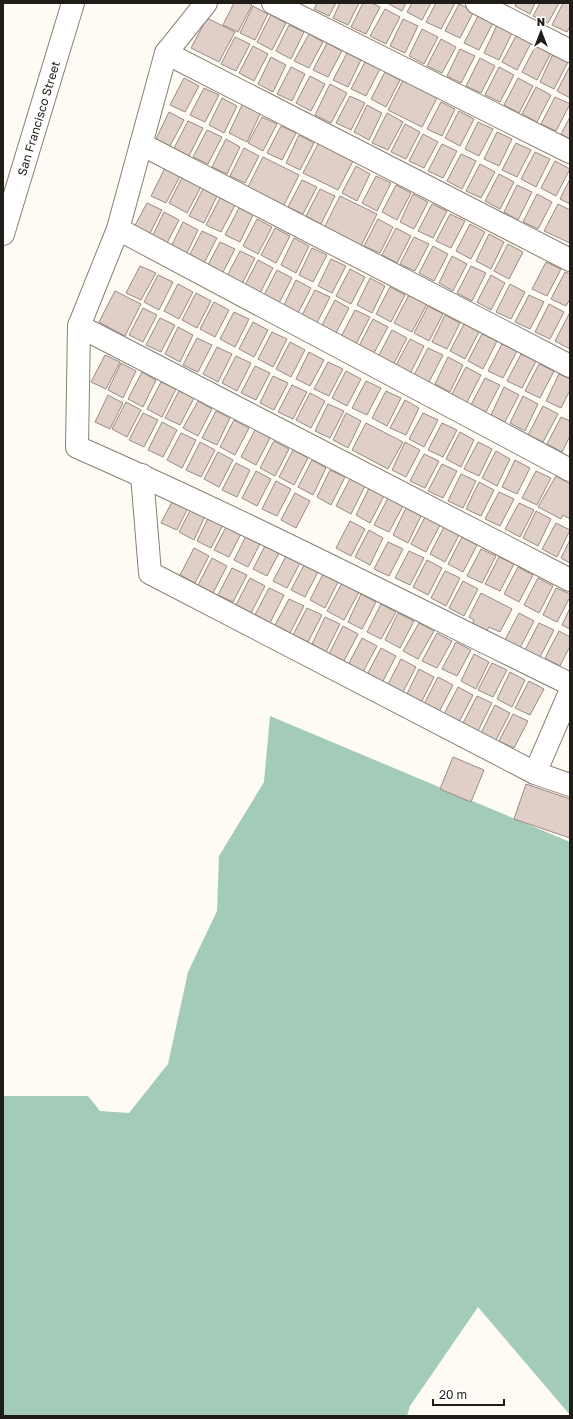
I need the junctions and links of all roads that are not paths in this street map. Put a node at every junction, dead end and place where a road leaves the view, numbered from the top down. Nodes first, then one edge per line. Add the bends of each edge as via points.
1 (73, 3) edge
2 (206, 3) edge
3 (273, 3) edge
4 (477, 3) edge
5 (570, 51) edge
6 (166, 52) junction
7 (141, 144) junction
8 (570, 152) edge
9 (118, 229) junction
10 (3, 234) edge
11 (570, 260) edge
12 (79, 326) junction
13 (570, 366) edge
14 (570, 470) edge
15 (142, 476) junction
16 (570, 580) edge
17 (570, 684) edge
18 (570, 692) edge
19 (535, 773) junction
20 (570, 785) edge

1 - 10 street, San Francisco Street
2 - 6 street
3 - 8 street
4 - 5 street
6 - 7 street
6 - 11 street
7 - 9 street
7 - 13 street
9 - 12 street
9 - 14 street
12 - 15 street via 77,447
12 - 16 street
15 - 17 street
15 - 19 street via 150,573
18 - 19 street
19 - 20 street

